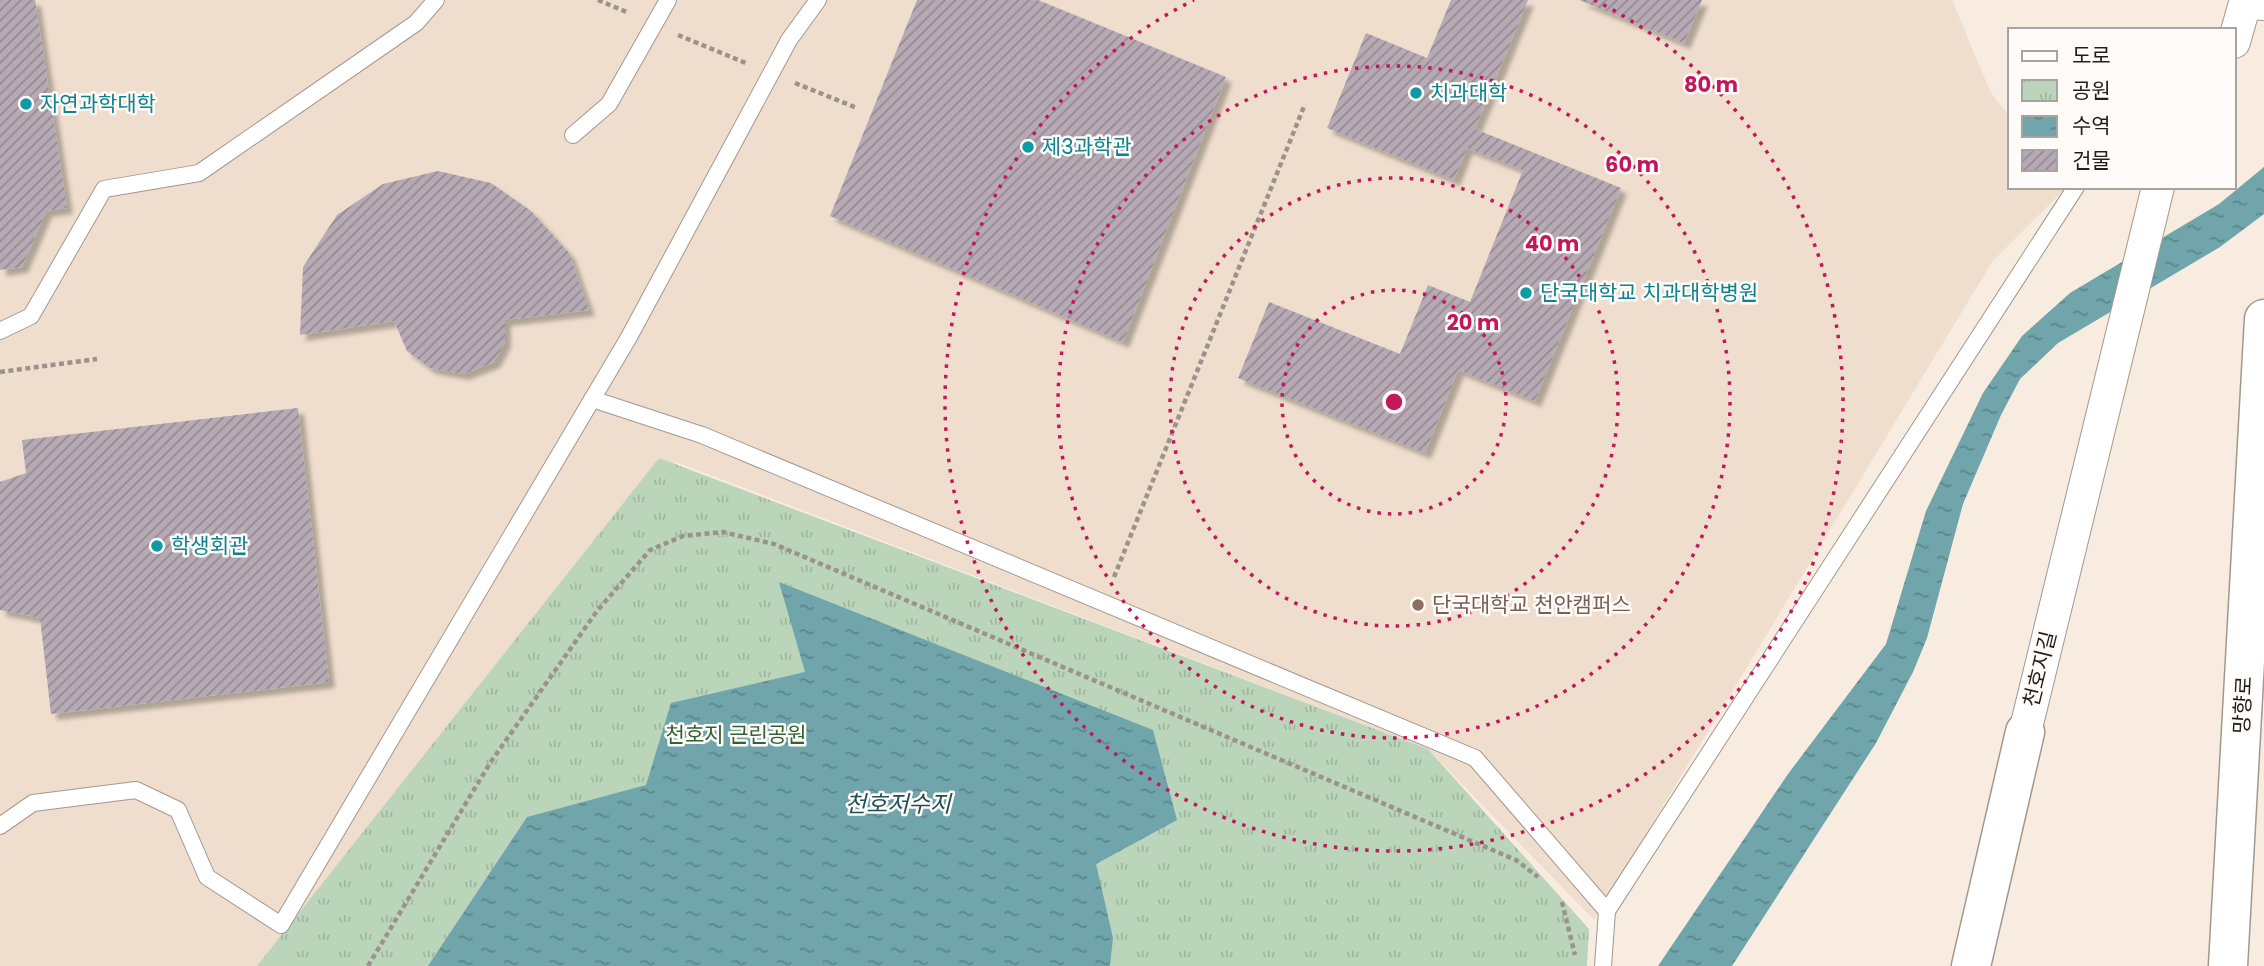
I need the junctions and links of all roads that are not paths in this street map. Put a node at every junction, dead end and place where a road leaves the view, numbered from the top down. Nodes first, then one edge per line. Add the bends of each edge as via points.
1 (436, 0) edge
2 (668, 0) edge
3 (818, 0) edge
4 (2264, 4) edge
5 (2236, 35) edge
6 (573, 135) dead end
7 (2075, 189) edge
8 (2158, 189) edge
9 (2264, 319) edge
10 (0, 331) edge
11 (592, 399) junction
12 (2025, 732) joint
13 (0, 825) edge
14 (1607, 911) junction
15 (1602, 962) edge
16 (1971, 966) edge
17 (2228, 966) edge

1 - 10 lane via 416,23 199,173 104,189 31,316
2 - 6 lane via 609,104
3 - 11 lane via 789,40
4 - 5 street via 2245,4
7 - 14 lane
8 - 12 street, 천호지길
9 - 17 main road, 망향로
11 - 13 lane via 281,925 207,877 178,810 136,790 33,803
11 - 14 lane via 702,435 1475,758
12 - 16 main road, 천호지길
14 - 15 lane

